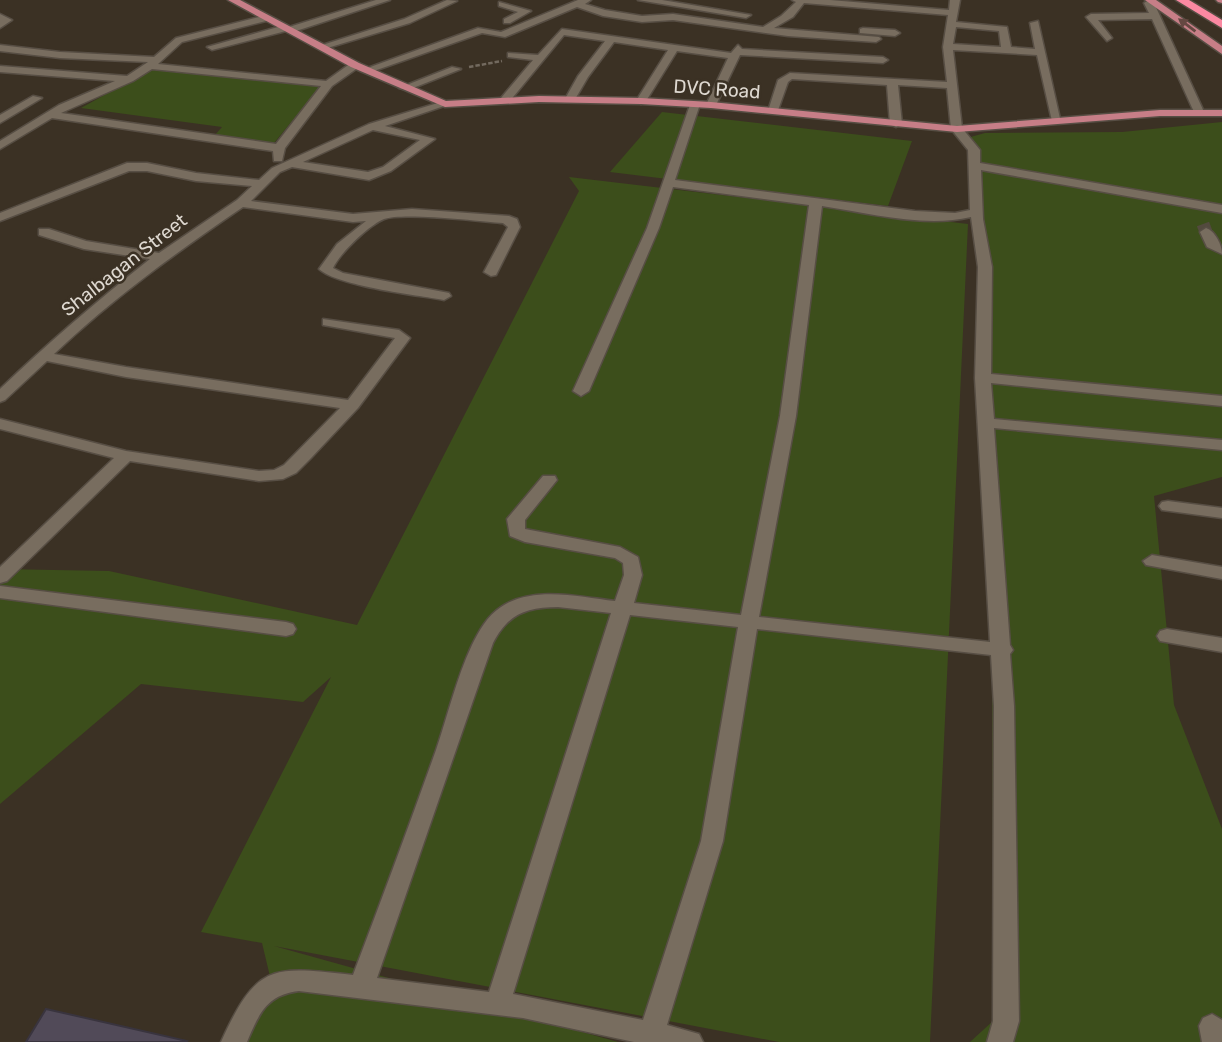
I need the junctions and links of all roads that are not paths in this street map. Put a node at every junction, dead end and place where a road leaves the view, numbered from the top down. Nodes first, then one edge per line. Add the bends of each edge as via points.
1 (233, 0) edge
2 (385, 0) edge
3 (643, 0) edge
4 (799, 0) edge
5 (1181, 0) edge
6 (1201, 0) edge
7 (452, 1) edge
8 (838, 1) edge
9 (1150, 2) edge
10 (558, 3) dead end
11 (502, 4) dead end
12 (578, 4) edge
13 (954, 12) edge
14 (1222, 13) edge
15 (1155, 16) junction
16 (0, 17) edge
17 (267, 18) junction
18 (782, 21) junction
19 (1035, 23) dead end
20 (0, 25) edge
21 (1222, 25) edge
22 (287, 29) junction
23 (481, 30) junction
24 (764, 30) junction
25 (895, 33) dead end
26 (611, 38) junction
27 (1107, 38) dead end
28 (876, 39) dead end
29 (212, 47) dead end
30 (321, 47) junction
31 (948, 47) junction
32 (0, 48) edge
33 (673, 49) junction
34 (1006, 50) junction
35 (1222, 51) edge
36 (1042, 52) junction
37 (734, 54) junction
38 (512, 55) road end
39 (539, 58) junction
40 (883, 60) dead end
41 (154, 63) junction
42 (355, 65) junction
43 (0, 69) edge
44 (456, 69) road end
45 (367, 70) junction
46 (129, 79) junction
47 (892, 81) junction
48 (328, 84) junction
49 (951, 85) junction
50 (404, 88) junction
51 (37, 98) dead end
52 (570, 99) junction
53 (505, 100) junction
54 (641, 101) junction
55 (445, 104) junction
56 (695, 104) junction
57 (711, 105) junction
58 (773, 111) junction
59 (1199, 112) junction
60 (1222, 113) edge
61 (51, 115) junction
62 (0, 120) edge
63 (1057, 121) junction
64 (896, 124) junction
65 (373, 126) junction
66 (957, 129) junction
67 (0, 146) edge
68 (279, 148) junction
69 (295, 164) junction
70 (974, 165) junction
71 (276, 170) junction
72 (670, 183) junction
73 (263, 184) junction
74 (816, 202) junction
75 (241, 203) junction
76 (1191, 203) junction
77 (1222, 209) edge
78 (976, 212) junction
79 (0, 217) edge
80 (379, 217) junction
81 (44, 232) dead end
82 (1222, 250) edge
83 (161, 257) junction
84 (491, 272) dead end
85 (444, 296) dead end
86 (328, 322) dead end
87 (42, 356) junction
88 (983, 378) junction
89 (581, 391) dead end
90 (0, 397) edge
91 (1222, 401) edge
92 (352, 405) junction
93 (988, 423) junction
94 (0, 424) edge
95 (1222, 445) edge
96 (126, 456) junction
97 (549, 480) dead end
98 (1168, 506) dead end
99 (1222, 513) edge
100 (1152, 561) dead end
101 (1222, 573) edge
102 (0, 577) edge
103 (0, 592) edge
104 (623, 607) junction
105 (749, 622) junction
106 (286, 629) dead end
107 (1167, 636) dead end
108 (1222, 645) edge
109 (1003, 650) junction
110 (361, 987) junction
111 (498, 1003) junction
112 (652, 1033) junction
113 (234, 1042) edge
114 (690, 1042) edge
115 (1000, 1042) edge

1 - 17 main road, DVC Road
2 - 22 street
3 - 18 street
4 - 8 street
4 - 18 street via 796,10
5 - 21 highway
6 - 14 highway
7 - 30 street via 407,21
8 - 13 street
9 - 15 street
35 -> 9 main road
10 - 12 street
11 - 23 street via 526,14
12 - 23 street via 502,35
12 - 24 street via 624,17 673,17
13 - 31 street
13 - 34 street via 1004,29
15 - 27 street via 1091,17
15 - 59 street
16 - 20 street via 7,20
17 - 22 main road, DVC Road
17 - 41 street via 179,40
18 - 24 street
18 - 25 street
19 - 36 street
22 - 29 street
22 - 30 main road, DVC Road
23 - 45 street
24 - 28 street
24 - 37 street
26 - 33 street
26 - 39 street via 562,32
26 - 52 street
30 - 42 main road, DVC Road
31 - 34 street
31 - 49 street
32 - 41 street
33 - 37 street
33 - 54 street
34 - 36 street
36 - 63 street
37 - 40 street
37 - 57 street
38 - 39 street
39 - 53 street
41 - 46 street
41 - 48 street
42 - 45 main road, DVC Road
42 - 48 street
43 - 46 street
44 - 50 street
45 - 50 main road, DVC Road
46 - 61 street
47 - 49 street
47 - 58 street via 790,76 783,80
47 - 64 street
48 - 68 street
49 - 66 street
50 - 55 main road, DVC Road
51 - 62 street
52 - 53 main road, DVC Road
52 - 54 main road, DVC Road
53 - 55 main road, DVC Road
54 - 56 main road, DVC Road
55 - 65 street
56 - 57 main road, DVC Road
56 - 72 street
57 - 58 main road, DVC Road
58 - 64 main road, DVC Road
59 - 60 main road, DVC Road
59 - 63 main road, DVC Road
61 - 67 street
61 - 68 street
63 - 66 main road, DVC Road
64 - 66 main road, DVC Road
65 - 69 street
65 - 69 street via 429,139 387,170 369,176
66 - 70 street via 974,150
68 - 71 street
69 - 71 street
70 - 76 street
70 - 78 street
71 - 73 street, Shalbagan Street
72 - 74 street
72 - 89 street
73 - 75 street, Shalbagan Street
73 - 79 street via 127,167
74 - 78 street via 937,217
74 - 105 street via 788,416
75 - 80 street via 353,218
75 - 83 street, Shalbagan Street
76 - 77 street
76 - 82 street via 1212,244
78 - 88 street via 985,267
80 - 84 street via 423,213 513,222
80 - 85 street via 326,269
81 - 83 street via 84,245
83 - 87 street, Shalbagan Street
86 - 92 street via 403,335
87 - 90 street, Shalbagan Street
87 - 92 street
88 - 91 street
88 - 93 street
92 - 96 street via 305,455 277,475
93 - 95 street
93 - 109 street
94 - 96 street
96 - 102 street
97 - 104 street via 516,519 516,532 603,548 632,561 633,575
98 - 99 street
100 - 101 street
103 - 106 street
104 - 105 street
104 - 110 street via 530,601 497,619 480,652
104 - 111 street
105 - 109 street
105 - 112 street via 712,841
107 - 108 street
109 - 115 street via 1006,1021
110 - 111 street
110 - 113 street via 281,981 254,1001
111 - 112 street
112 - 114 street

